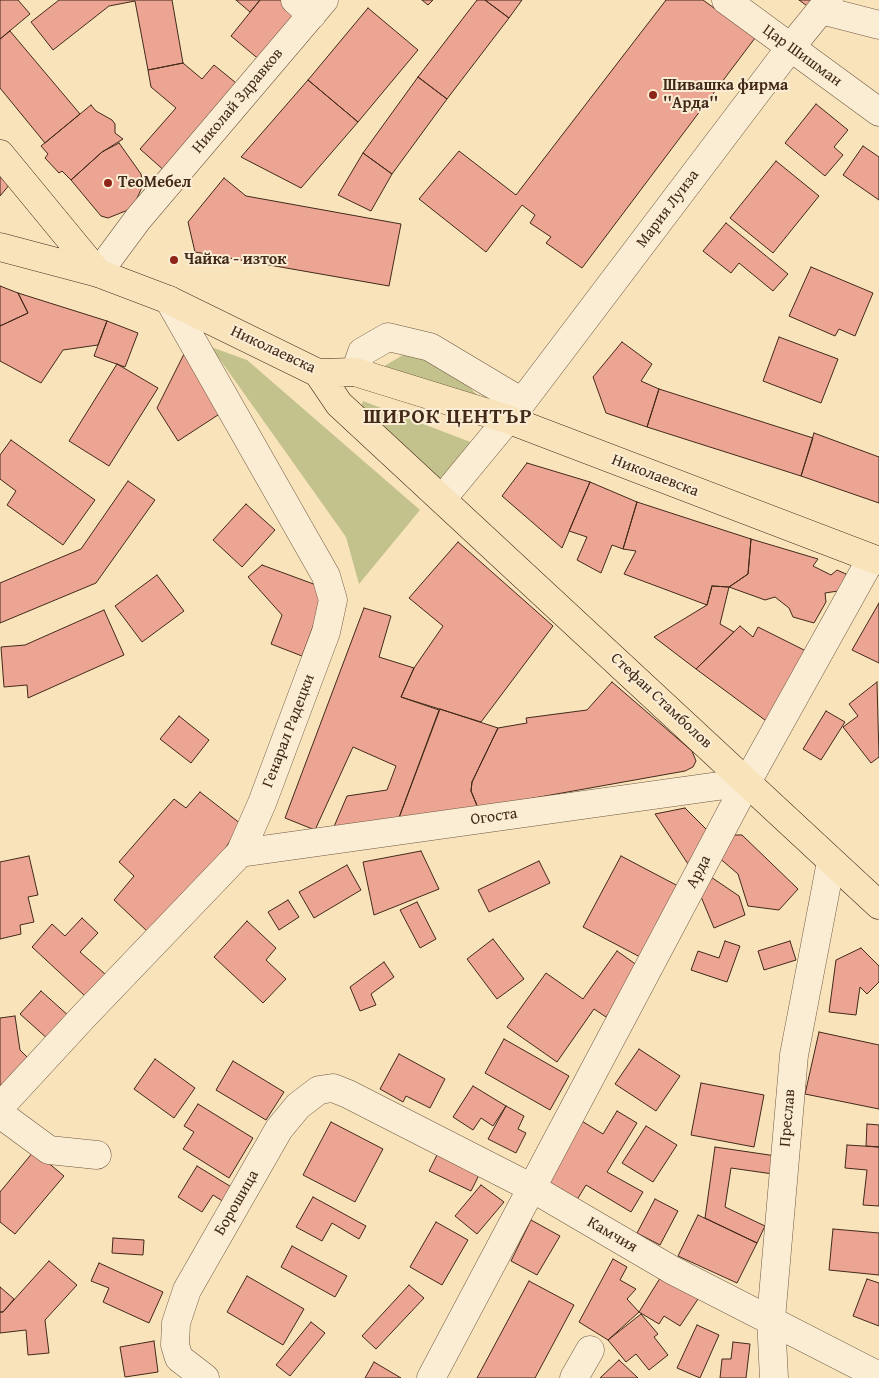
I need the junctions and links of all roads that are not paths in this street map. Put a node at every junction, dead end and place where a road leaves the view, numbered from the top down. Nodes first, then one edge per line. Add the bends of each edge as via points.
1 (726, 0) edge
2 (310, 5) edge
3 (825, 5) edge
4 (879, 24) edge
5 (790, 48) junction
6 (879, 112) edge
7 (0, 154) edge
8 (0, 247) edge
9 (98, 273) junction
10 (169, 300) junction
11 (355, 372) junction
12 (318, 373) junction
13 (514, 410) junction
14 (442, 499) junction
15 (875, 560) edge
16 (747, 782) junction
17 (240, 853) junction
18 (831, 862) junction
19 (879, 905) edge
20 (348, 1094) joint
21 (0, 1107) edge
22 (0, 1114) edge
23 (97, 1155) dead end
24 (532, 1188) junction
25 (770, 1319) junction
26 (590, 1350) dead end
27 (876, 1376) edge
28 (205, 1378) edge
29 (431, 1378) edge
30 (574, 1378) edge
31 (774, 1378) edge

1 - 5 street, Цар Шишман
2 - 9 street, Николай Здравков
3 - 4 street
3 - 5 street, Мария Луиза
5 - 6 street, Цар Шишман
5 - 13 street, Мария Луиза
7 - 9 main road, Николаевска
8 - 9 main road
9 - 10 main road, Николаевска
10 - 12 main road, Николаевска
10 - 17 street, Генарал Радецки via 309,543 326,576 333,600 326,632
11 - 12 main road, Николаевска
11 - 13 main road, Николаевска
11 - 13 street via 362,352 388,338 430,347
12 - 14 main road, Стефан Стамболов via 339,404
13 - 14 street
13 - 15 main road, Николаевска
14 - 16 main road, Стефан Стамболов
15 - 16 street, Арда
16 - 17 street, Огоста
16 - 18 main road, Стефан Стамболов
16 - 24 street, Арда
17 - 21 street, Генарал Радецки
18 - 19 main road, Стефан Стамболов
18 - 25 street, Преслав via 794,1055
20 - 24 street, Камчия
20 - 28 street, Борошица via 333,1088 319,1090 298,1106 279,1129 187,1290 176,1323 175,1346 179,1358
22 - 23 street via 49,1150
24 - 25 street, Камчия via 672,1270
24 - 29 street, Арда
25 - 27 street, Камчия
25 - 31 street, Преслав
26 - 30 street

